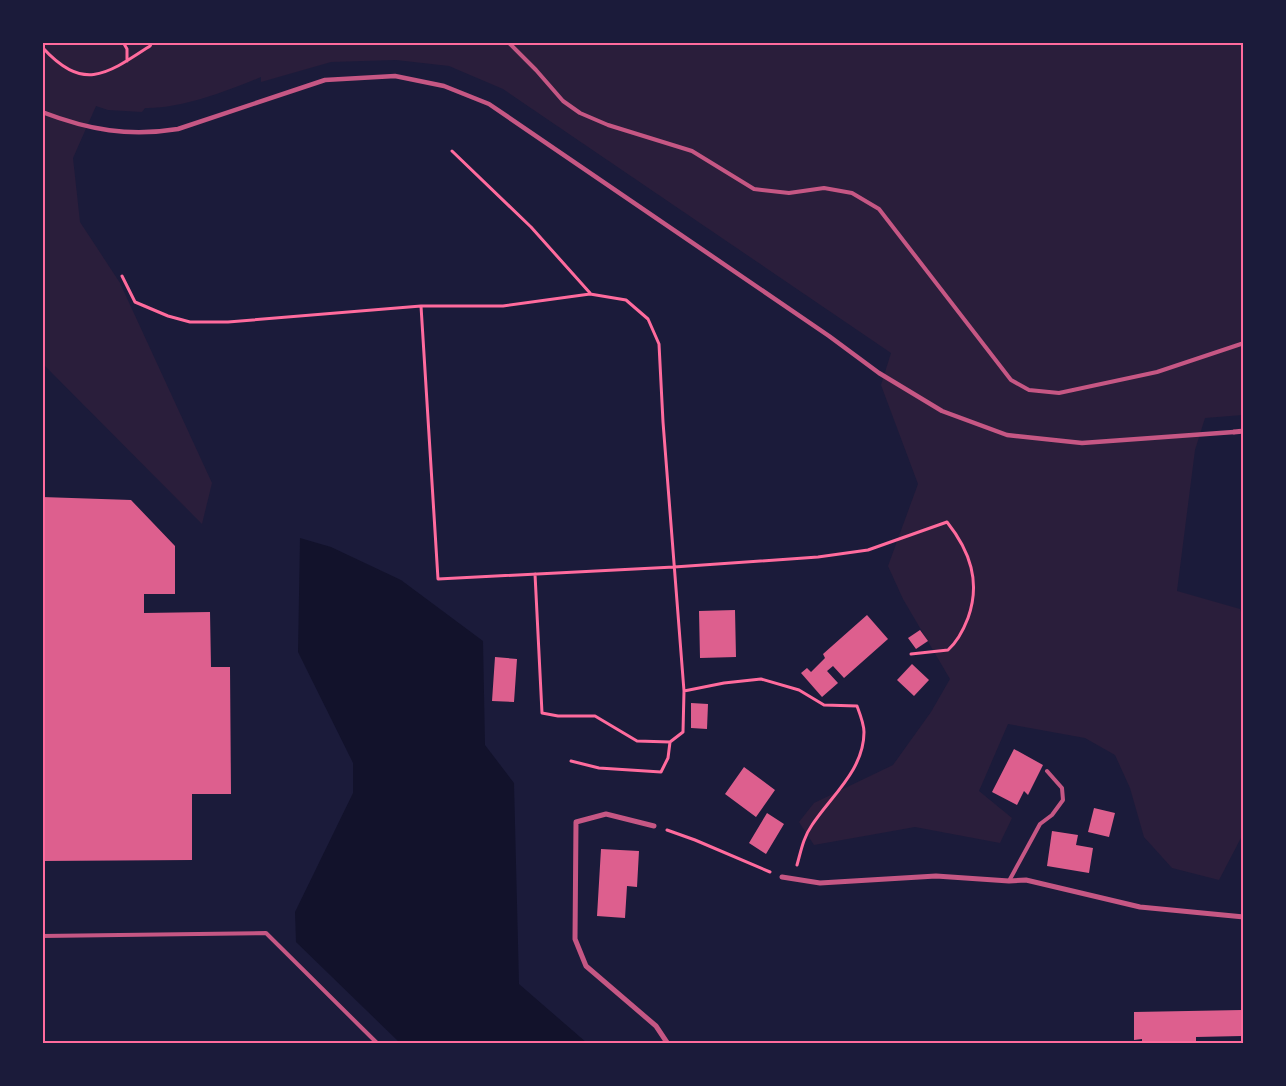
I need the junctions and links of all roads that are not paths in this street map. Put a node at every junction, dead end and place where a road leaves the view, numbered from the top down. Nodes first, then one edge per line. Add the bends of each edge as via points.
1 (508, 42) edge
2 (42, 112) edge
3 (1244, 343) edge
4 (1244, 431) edge
5 (1234, 432) joint
6 (1046, 771) dead end
7 (654, 826) road end
8 (782, 877) road end
9 (1009, 881) junction
10 (1244, 917) edge
11 (42, 936) edge
12 (378, 1044) edge
13 (668, 1044) edge

1 - 3 lane via 563,101 580,113 692,151 754,189 789,193 824,188 852,193 879,209 1011,380 1029,390 1060,393 1158,372
2 - 5 street via 96,129 132,134 154,133 178,129 325,80 396,76 444,86 488,104 879,373 942,411 1007,435 1082,443
4 - 5 street
6 - 9 lane via 1062,788 1063,800 1040,824
7 - 13 street via 606,814 576,822 575,939 586,966 656,1026
8 - 9 street via 820,883 936,876
9 - 10 street via 1026,880 1140,907
11 - 12 lane via 266,934

